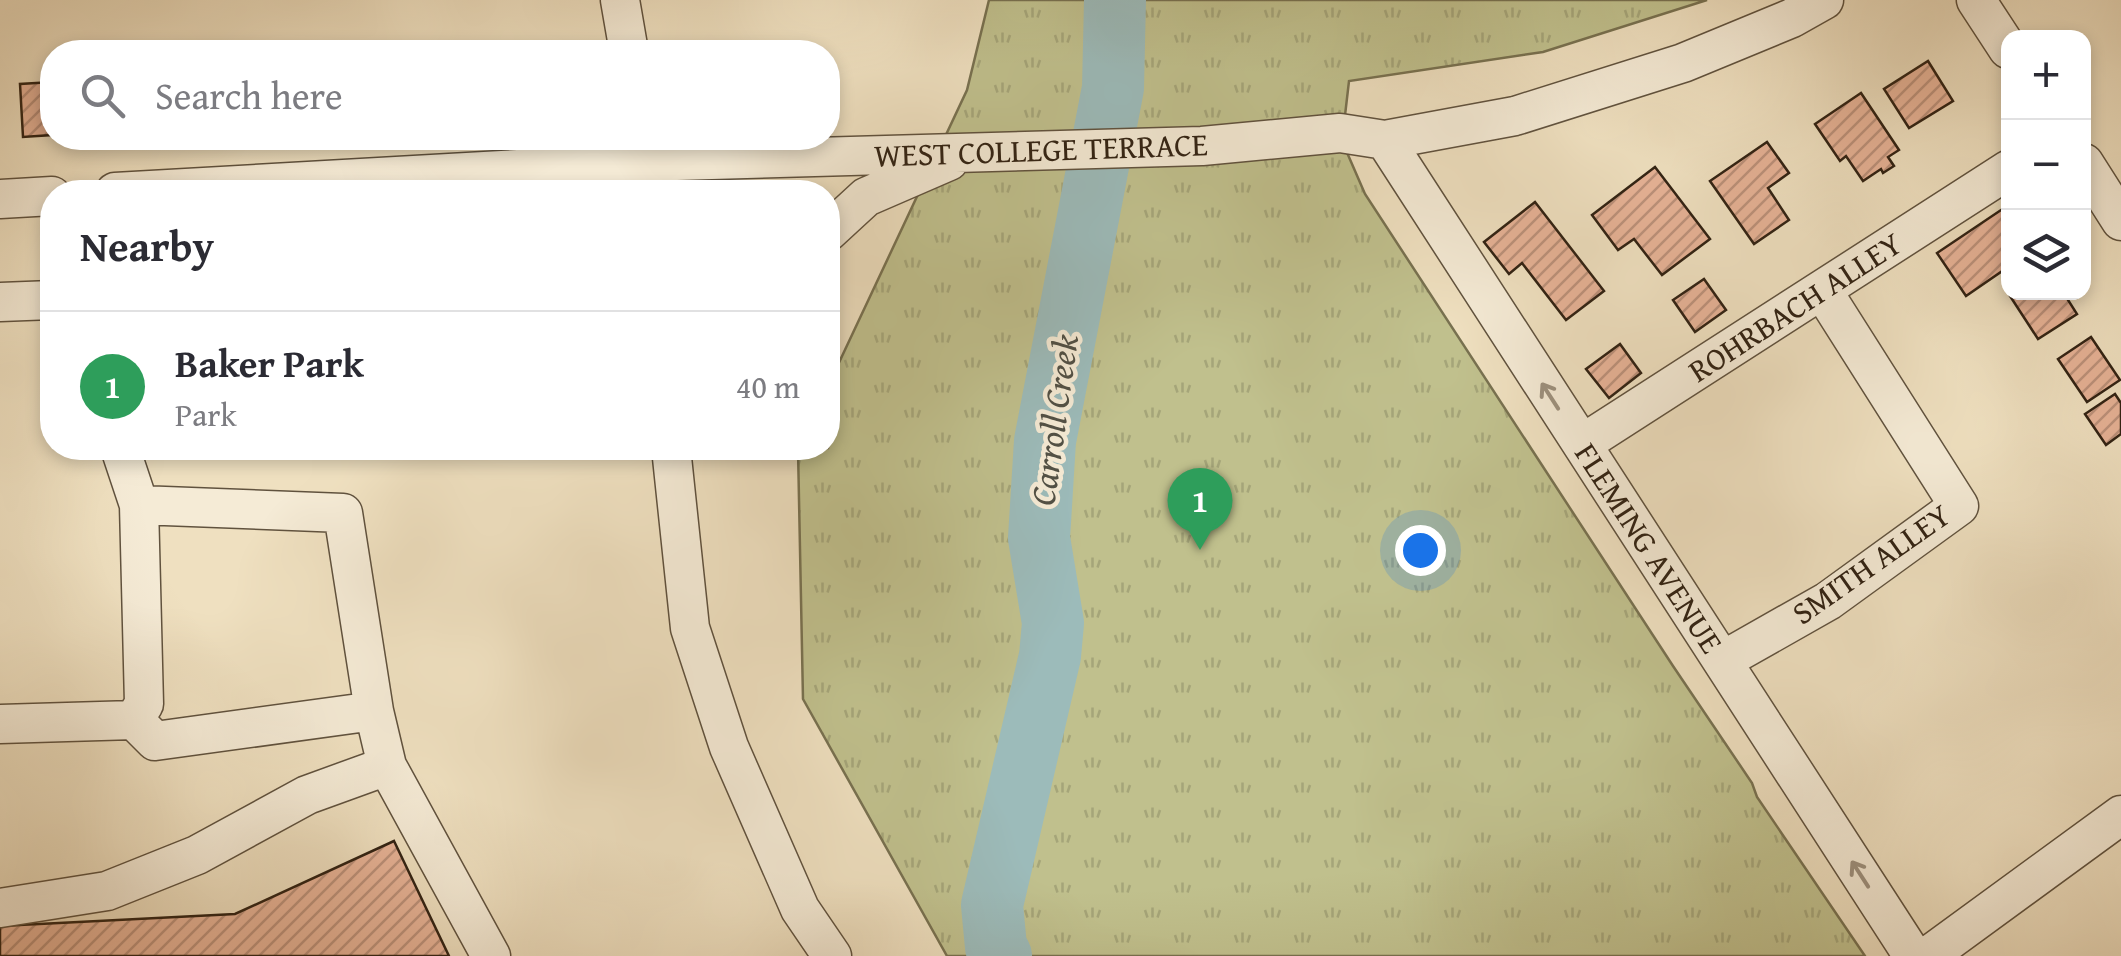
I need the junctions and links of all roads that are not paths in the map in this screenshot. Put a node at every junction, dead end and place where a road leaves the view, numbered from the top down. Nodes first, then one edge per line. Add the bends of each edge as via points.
1 (620, 0) edge
2 (1824, 0) edge
3 (1976, 0) edge
4 (2001, 38) edge
5 (627, 40) edge
6 (1385, 140) junction
7 (970, 152) junction
8 (642, 164) edge
9 (2001, 175) edge
10 (2091, 175) edge
11 (341, 180) edge
12 (0, 199) edge
13 (40, 202) edge
14 (840, 221) edge
15 (2121, 221) edge
16 (1822, 290) junction
17 (40, 300) edge
18 (0, 302) edge
19 (1582, 444) junction
20 (124, 460) edge
21 (679, 460) edge
22 (139, 505) junction
23 (1722, 660) junction
24 (374, 712) junction
25 (134, 720) junction
26 (0, 724) edge
27 (387, 766) junction
28 (2121, 816) edge
29 (0, 908) edge
30 (490, 956) edge
31 (832, 956) edge
32 (1912, 956) edge
33 (1928, 956) edge

1 - 5 street
2 - 6 street, WEST COLLEGE TERRACE via 1665,68 1515,116
3 - 4 street
6 - 7 street, WEST COLLEGE TERRACE via 1340,133 1202,146
19 -> 6 street, FLEMING AVENUE
7 - 8 street, WEST COLLEGE TERRACE
7 - 14 street via 866,196
8 - 11 street, WEST COLLEGE TERRACE
9 - 16 street, ROHRBACH ALLEY
10 - 15 street
12 - 13 street
16 - 19 street, ROHRBACH ALLEY
16 - 23 street, SMITH ALLEY via 1959,506 1828,601
17 - 18 street
19 - 23 street, FLEMING AVENUE
20 - 22 street
21 - 31 street via 690,628 729,747 800,909
22 - 24 street via 343,514
22 - 25 street via 144,704
32 -> 23 street, FLEMING AVENUE
24 - 25 street via 155,742
24 - 27 street
25 - 26 street
27 - 29 street via 308,795 198,856 107,891
27 - 30 street
28 - 33 street

